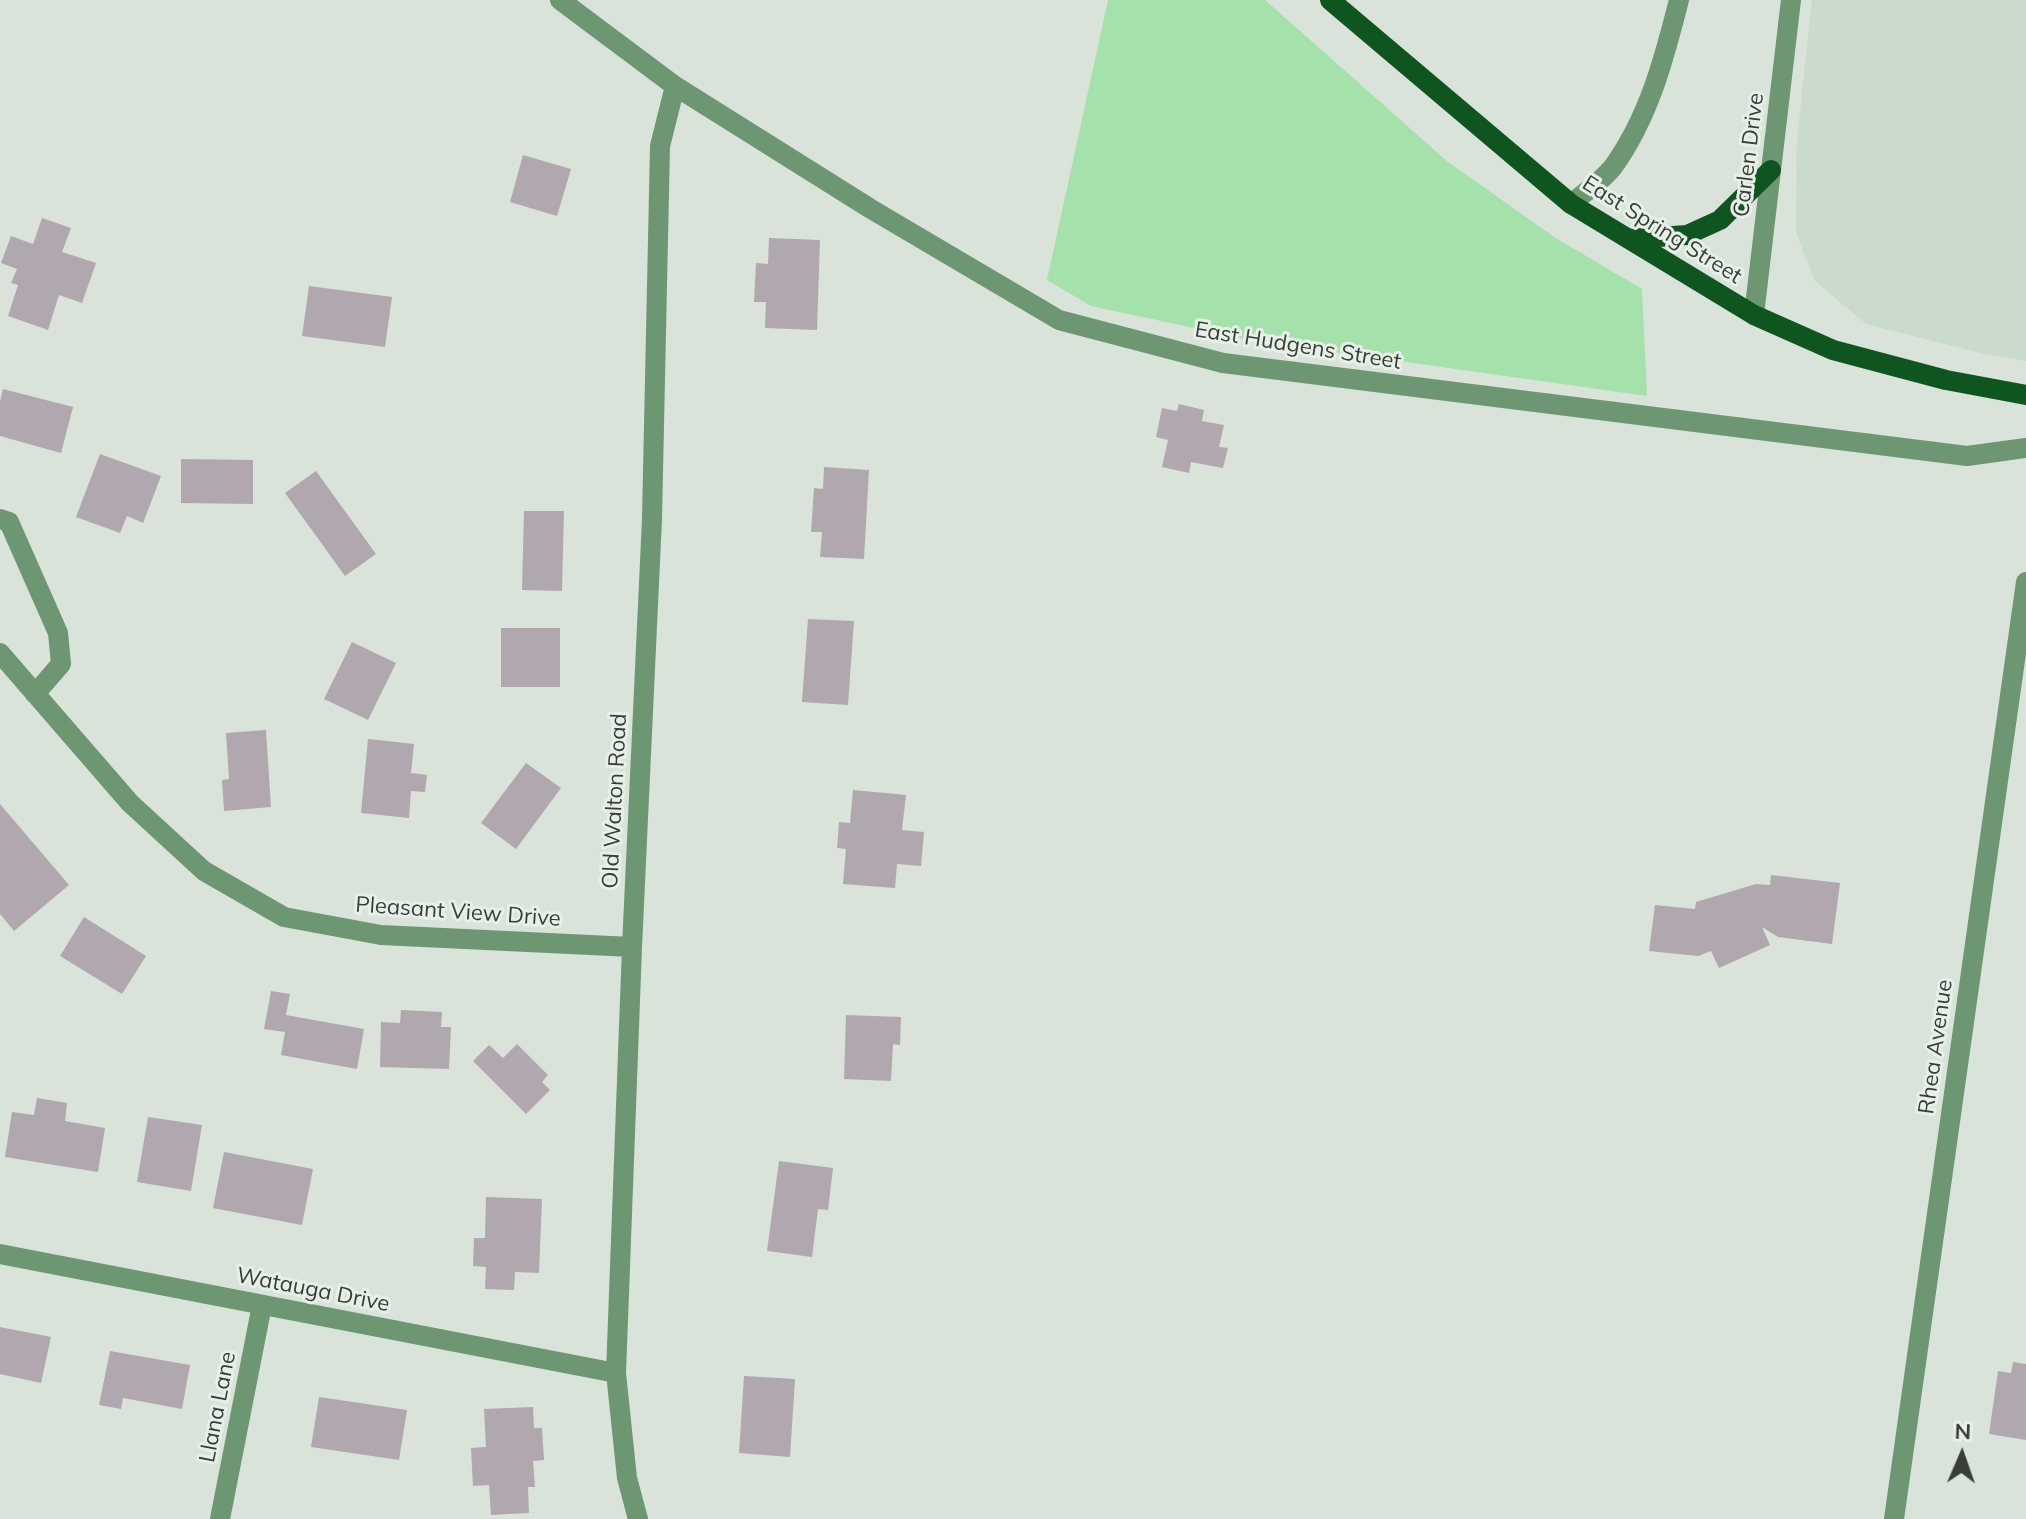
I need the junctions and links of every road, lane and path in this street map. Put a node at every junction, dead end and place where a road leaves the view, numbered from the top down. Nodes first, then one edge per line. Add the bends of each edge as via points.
1 (560, 0) edge
2 (1330, 0) edge
3 (1679, 0) edge
4 (1791, 0) edge
5 (675, 86) junction
6 (1771, 170) junction
7 (1571, 204) junction
8 (1629, 239) junction
9 (1754, 315) junction
10 (2026, 395) edge
11 (2026, 448) edge
12 (0, 519) edge
13 (2026, 582) edge
14 (0, 653) edge
15 (35, 694) junction
16 (632, 947) junction
17 (0, 1254) edge
18 (262, 1305) junction
19 (616, 1373) junction
20 (220, 1519) edge
21 (638, 1519) edge
22 (1894, 1519) edge

1 - 5 street, East Hudgens Street
2 - 7 main road, East Spring Street
3 - 7 street via 1641,122 1611,169
4 - 6 street, Carlen Drive
5 - 11 street, East Hudgens Street via 1059,320 1118,336 1223,363 1967,456
5 - 16 street, Old Walton Road via 660,146 652,519
6 - 8 main road via 1720,220 1687,235
6 - 9 street, Carlen Drive
7 - 8 main road, East Spring Street
8 - 9 main road, East Spring Street
9 - 10 main road, East Spring Street via 1833,350
12 - 15 street via 9,522 58,633 61,664
13 - 22 street, Rhea Avenue
14 - 15 street, Pleasant View Drive
15 - 16 street, Pleasant View Drive via 130,803 204,871 284,917 381,935
16 - 19 street, Old Walton Road
17 - 18 street, Watauga Drive
18 - 19 street, Watauga Drive
18 - 20 street, Llana Lane
19 - 21 street, Old Walton Road via 627,1478

